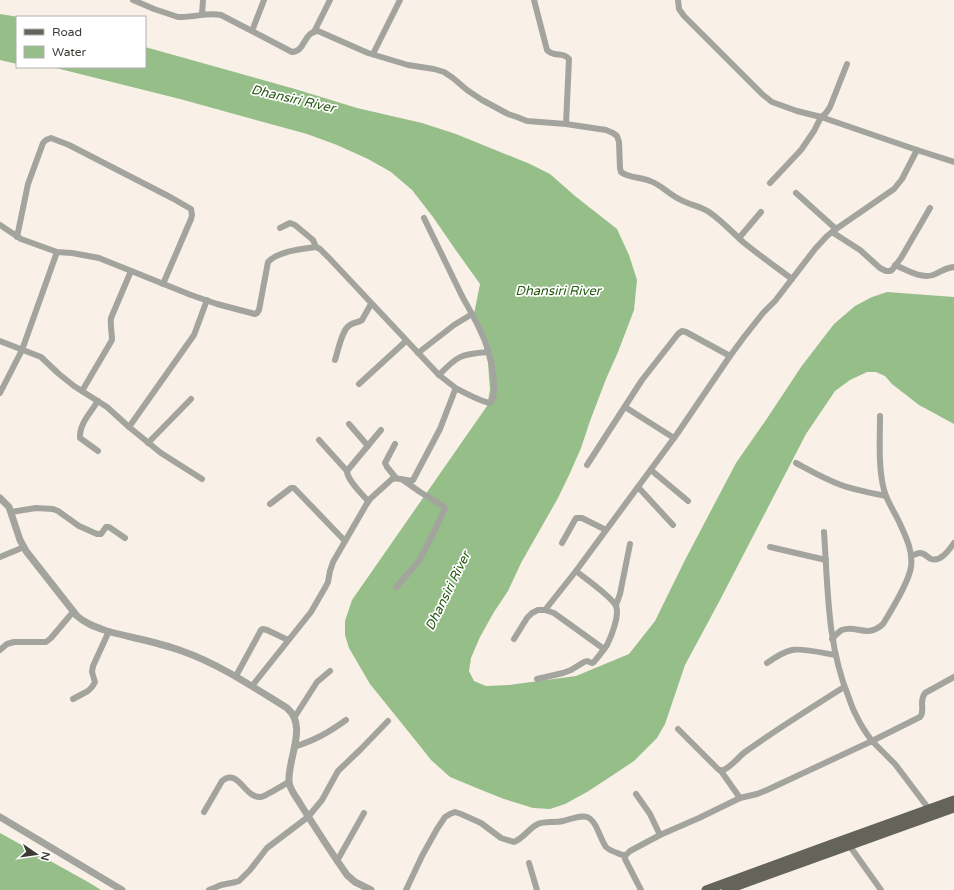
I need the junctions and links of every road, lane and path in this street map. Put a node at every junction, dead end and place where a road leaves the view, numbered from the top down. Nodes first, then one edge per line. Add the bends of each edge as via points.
1 (133, 0) edge
2 (203, 0) edge
3 (264, 0) edge
4 (330, 0) edge
5 (400, 0) edge
6 (534, 0) edge
7 (678, 0) edge
8 (202, 14) junction
9 (252, 31) junction
10 (314, 32) junction
11 (373, 54) junction
12 (847, 64) dead end
13 (821, 117) junction
14 (566, 124) junction
15 (917, 150) junction
16 (954, 162) edge
17 (770, 183) dead end
18 (796, 193) dead end
19 (930, 208) dead end
20 (761, 212) dead end
21 (424, 218) dead end
22 (0, 225) edge
23 (280, 228) dead end
24 (834, 231) junction
25 (17, 237) junction
26 (739, 238) junction
27 (316, 247) junction
28 (57, 252) junction
29 (895, 265) junction
30 (954, 267) edge
31 (131, 271) junction
32 (792, 279) junction
33 (163, 284) junction
34 (207, 300) junction
35 (371, 304) junction
36 (472, 314) junction
37 (0, 341) edge
38 (406, 341) junction
39 (22, 350) junction
40 (488, 352) junction
41 (418, 353) junction
42 (730, 356) junction
43 (336, 360) dead end
44 (439, 375) junction
45 (359, 384) dead end
46 (457, 389) junction
47 (82, 391) junction
48 (0, 393) edge
49 (191, 399) dead end
50 (98, 401) junction
51 (625, 407) junction
52 (880, 416) dead end
53 (349, 424) dead end
54 (129, 427) junction
55 (381, 430) dead end
56 (674, 438) junction
57 (320, 440) dead end
58 (148, 443) junction
59 (395, 444) dead end
60 (368, 446) junction
61 (98, 451) dead end
62 (796, 462) dead end
63 (587, 465) dead end
64 (651, 470) junction
65 (347, 471) junction
66 (396, 478) junction
67 (202, 479) dead end
68 (403, 480) junction
69 (638, 487) junction
70 (886, 496) junction
71 (0, 498) edge
72 (368, 501) junction
73 (688, 501) dead end
74 (270, 504) dead end
75 (11, 512) junction
76 (673, 525) dead end
77 (606, 530) junction
78 (824, 532) dead end
79 (125, 538) dead end
80 (344, 541) junction
81 (562, 543) dead end
82 (630, 544) dead end
83 (954, 544) edge
84 (24, 547) junction
85 (770, 547) dead end
86 (948, 551) junction
87 (954, 554) edge
88 (911, 556) junction
89 (0, 557) edge
90 (826, 560) junction
91 (576, 571) junction
92 (396, 587) dead end
93 (616, 605) junction
94 (545, 610) junction
95 (73, 612) junction
96 (109, 631) junction
97 (514, 639) dead end
98 (832, 639) junction
99 (288, 640) junction
100 (604, 649) junction
101 (0, 650) edge
102 (835, 655) junction
103 (767, 663) dead end
104 (330, 671) dead end
105 (236, 676) junction
106 (954, 677) edge
107 (536, 679) dead end
108 (252, 686) junction
109 (844, 687) junction
110 (73, 699) dead end
111 (294, 718) junction
112 (346, 720) dead end
113 (388, 721) dead end
114 (678, 729) dead end
115 (872, 741) junction
116 (294, 747) junction
117 (721, 771) junction
118 (289, 782) junction
119 (636, 794) dead end
120 (740, 798) junction
121 (954, 800) edge
122 (954, 808) edge
123 (929, 809) junction
124 (204, 812) dead end
125 (364, 813) dead end
126 (308, 817) junction
127 (0, 818) edge
128 (660, 835) junction
129 (849, 845) junction
130 (626, 856) junction
131 (337, 861) junction
132 (528, 863) dead end
133 (122, 890) edge
134 (209, 890) edge
135 (370, 890) edge
136 (406, 890) edge
137 (537, 890) edge
138 (641, 890) edge
139 (706, 890) edge
140 (726, 890) edge
141 (881, 890) edge

1 - 8 street via 178,17
2 - 8 street
3 - 9 street
4 - 10 street
5 - 11 street
6 - 14 street via 547,50 552,54 569,58
7 - 13 street via 679,9 684,16 762,94 772,102
8 - 9 street via 221,15
9 - 10 street via 292,52 298,51
10 - 11 street
11 - 14 street via 408,65 444,72 489,103 527,121
12 - 13 street via 830,107
13 - 15 street
13 - 17 street via 801,150
14 - 26 street via 613,133 619,142 621,172 660,185 680,200 702,208
15 - 16 street
15 - 24 street via 894,189
18 - 24 street
19 - 29 street
20 - 26 street
21 - 36 street
22 - 25 street
23 - 27 street via 295,225 313,240
24 - 29 street via 880,268 890,271
24 - 32 street via 826,236
25 - 28 street
25 - 33 street via 30,178 43,144 51,138 191,209 191,219
26 - 32 street
27 - 34 street via 286,252 270,259 259,310 255,314
27 - 35 street
28 - 31 street via 99,258
28 - 39 street
29 - 30 street via 927,276
31 - 33 street
31 - 47 street via 111,318 112,340
32 - 42 street
33 - 34 street
34 - 54 street via 194,335
35 - 38 street
35 - 43 street via 362,320 349,325 344,331
36 - 40 street
36 - 41 street
37 - 39 street
38 - 41 street
38 - 45 street
39 - 47 street via 41,358
39 - 48 street
40 - 44 street via 461,356
40 - 46 street via 494,386 492,402 485,402
41 - 44 street
42 - 51 street via 682,331 646,374
42 - 56 street
44 - 46 street
46 - 68 street via 440,429 413,480
47 - 50 street
49 - 58 street
50 - 54 street
50 - 61 street via 80,432 80,438
51 - 56 street
51 - 63 street
52 - 70 street via 880,464
53 - 60 street
54 - 58 street
55 - 60 street
56 - 64 street
57 - 65 street
58 - 67 street
59 - 66 street via 385,464
60 - 65 street
62 - 70 street via 840,485
64 - 69 street
64 - 73 street
65 - 72 street via 350,480
66 - 68 street
66 - 72 street via 388,481
68 - 92 street via 445,508 420,559
69 - 76 street
69 - 77 street
70 - 88 street via 908,542
71 - 75 street
72 - 80 street
74 - 80 street via 294,488
75 - 79 street via 36,508 53,509 97,534 106,527
75 - 84 street
77 - 81 street via 582,518 576,518
77 - 91 street
78 - 90 street
80 - 99 street via 331,567 323,593
82 - 93 street
83 - 86 street
84 - 89 street
84 - 95 street
85 - 90 street
86 - 87 street
86 - 88 street via 937,559 921,553
88 - 98 street via 910,574 882,624 869,631 842,630
90 - 98 street
91 - 93 street
91 - 94 street
93 - 100 street via 617,617
94 - 97 street via 532,613
94 - 100 street via 554,613
95 - 96 street via 86,623
95 - 101 street via 46,642 14,642
96 - 105 street via 181,650
96 - 110 street via 93,666 95,682 88,691
98 - 102 street
99 - 105 street via 267,630 261,630
99 - 108 street
100 - 107 street via 592,663 587,661 567,671
102 - 103 street via 793,650
102 - 109 street
104 - 111 street via 317,682
105 - 108 street
106 - 115 street via 925,693 922,697 920,717
108 - 111 street via 287,708
109 - 115 street via 855,714
109 - 117 street
111 - 116 street via 297,734
112 - 116 street via 326,734
113 - 126 street via 338,772 322,800
114 - 117 street
115 - 120 street via 767,790
115 - 123 street via 895,764
116 - 118 street
117 - 120 street
118 - 124 street via 260,797 230,777 222,782
118 - 126 street
119 - 128 street
120 - 128 street
121 - 123 main road
122 - 129 main road
123 - 139 main road
125 - 131 street
126 - 131 street
126 - 134 street via 268,848 239,881
127 - 133 street
128 - 130 street via 630,851
129 - 140 main road
129 - 141 street
130 - 136 street via 606,846 596,824 588,817 543,822 535,825 514,842 501,838 481,823 454,812 445,817 437,829
130 - 138 street
131 - 135 street via 347,875
132 - 137 street

